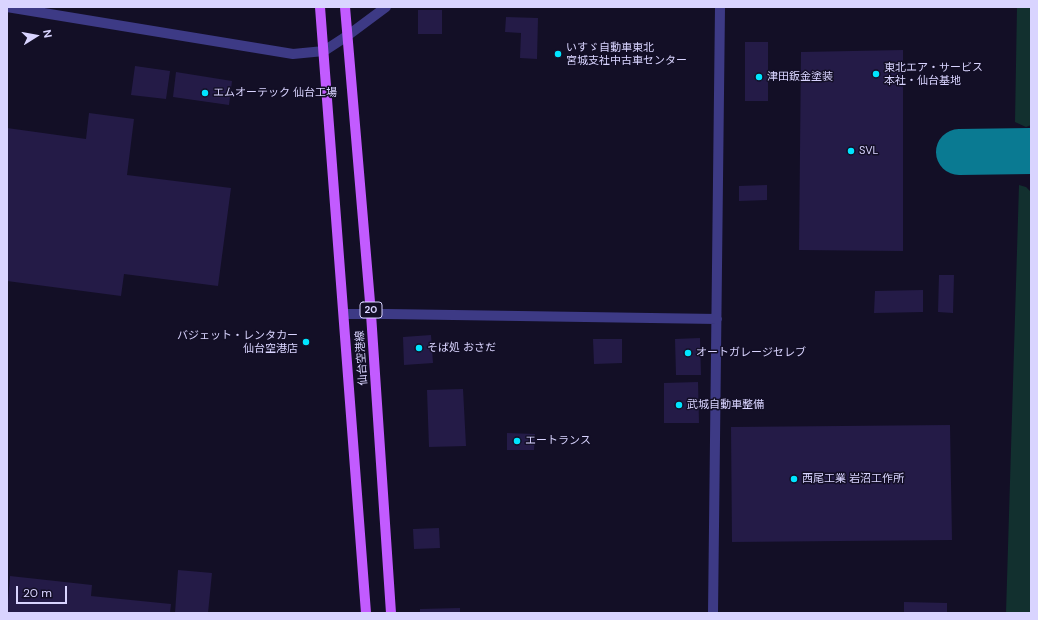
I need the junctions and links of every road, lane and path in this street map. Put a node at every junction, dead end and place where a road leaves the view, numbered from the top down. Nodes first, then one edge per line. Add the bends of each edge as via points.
1 (7, 7) edge
2 (320, 7) edge
3 (345, 7) edge
4 (386, 7) edge
5 (720, 7) edge
6 (347, 36) junction
7 (324, 51) junction
8 (344, 314) junction
9 (371, 314) junction
10 (717, 319) junction
11 (366, 613) edge
12 (391, 613) edge
13 (713, 613) edge

1 - 7 street via 293,54
2 - 7 main road, 仙台空港線 / 20
3 - 6 main road, 仙台空港線 / 20
4 - 6 street
5 - 10 street
6 - 7 street
6 - 9 main road, 仙台空港線 / 20
7 - 8 main road, 仙台空港線 / 20
8 - 9 street
8 - 11 main road, 仙台空港線 / 20
9 - 10 street
9 - 12 main road, 仙台空港線 / 20
10 - 13 street

